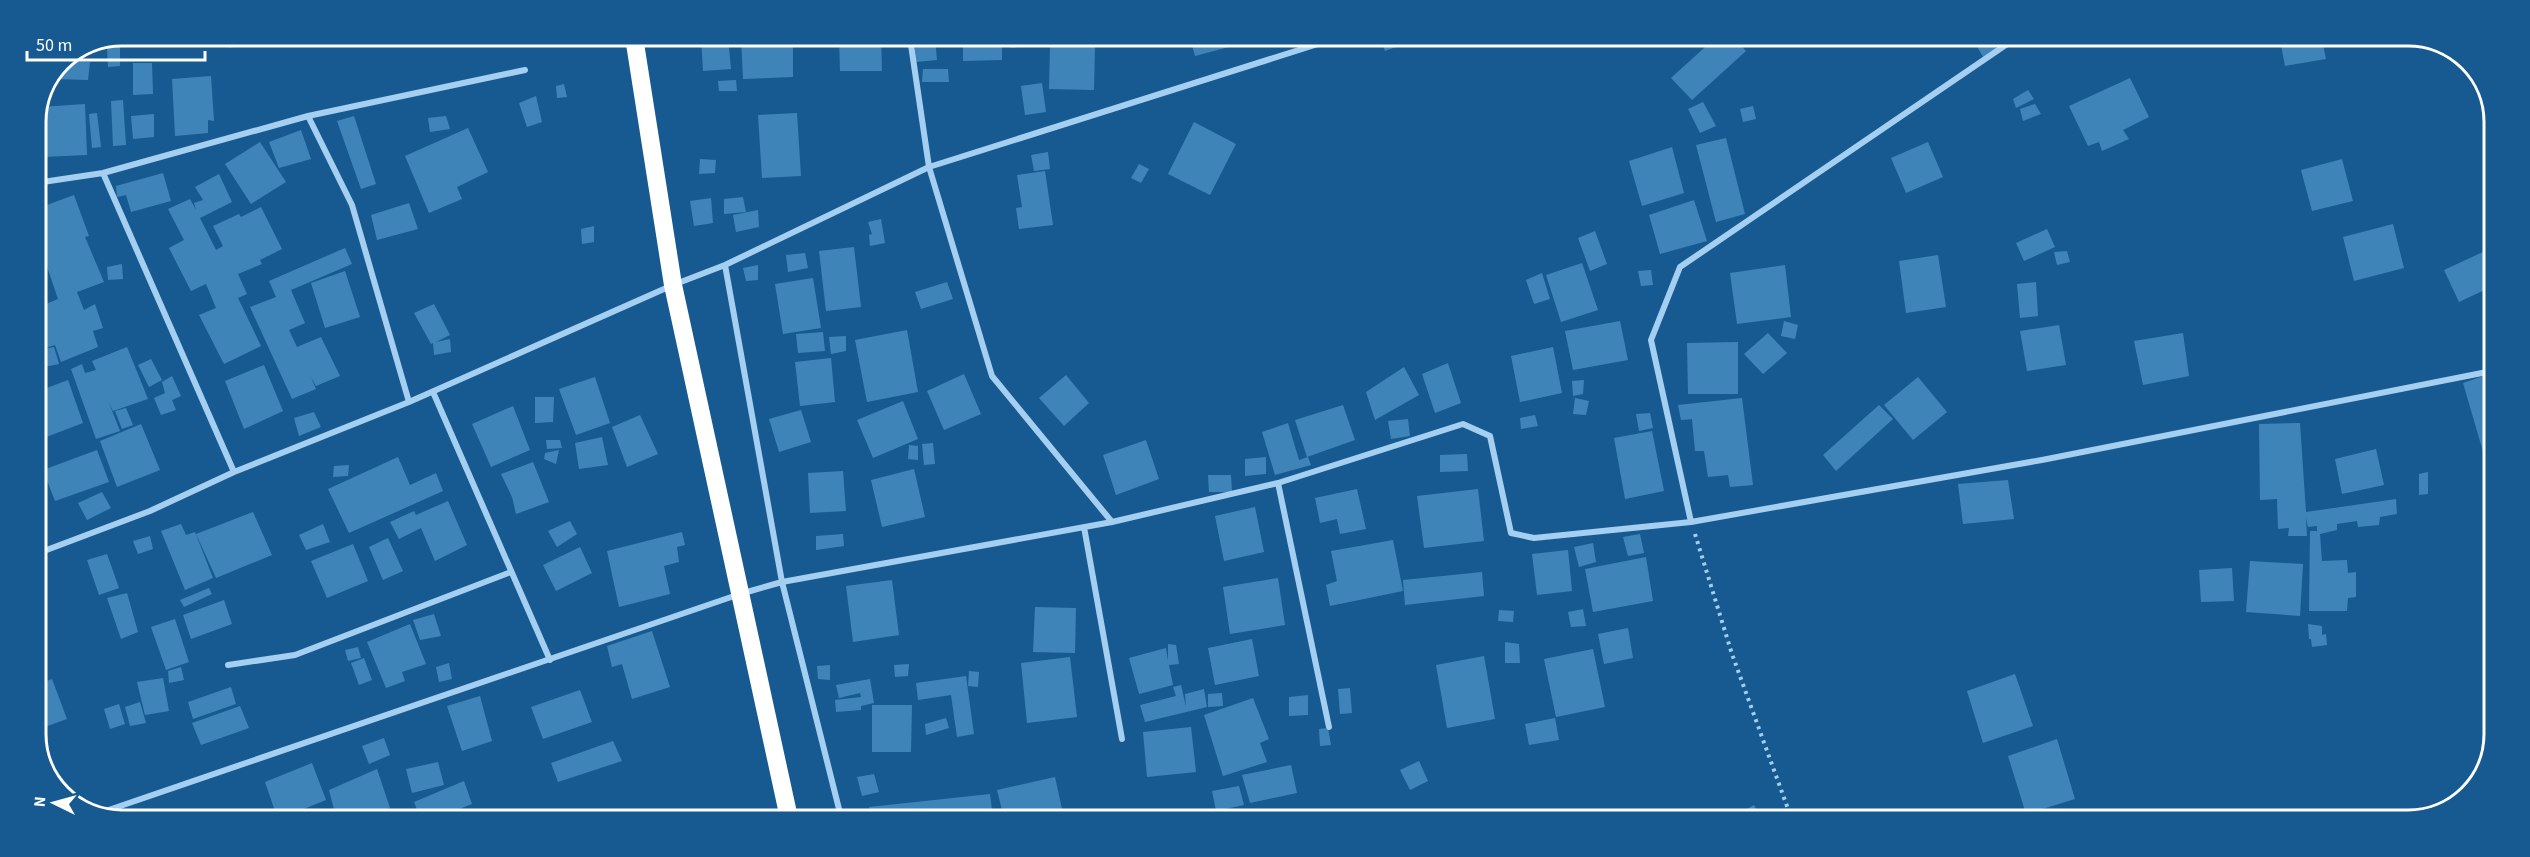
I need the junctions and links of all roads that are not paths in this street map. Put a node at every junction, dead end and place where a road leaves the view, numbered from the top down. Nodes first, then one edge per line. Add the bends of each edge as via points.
1 (635, 46) edge
2 (911, 46) edge
3 (1312, 46) edge
4 (2004, 46) edge
5 (525, 70) dead end
6 (308, 116) junction
7 (929, 167) junction
8 (103, 173) junction
9 (46, 181) edge
10 (725, 265) junction
11 (673, 285) junction
12 (2483, 373) edge
13 (433, 392) junction
14 (410, 402) junction
15 (234, 471) junction
16 (1278, 483) junction
17 (1112, 522) junction
18 (1691, 522) junction
19 (1084, 527) junction
20 (47, 550) edge
21 (511, 572) junction
22 (782, 582) junction
23 (740, 594) junction
24 (550, 660) junction
25 (228, 665) dead end
26 (1329, 727) dead end
27 (1122, 739) dead end
28 (110, 809) edge
29 (787, 810) edge
30 (839, 810) edge

1 - 11 highway
2 - 7 street
3 - 7 street
4 - 18 street via 1680,267 1651,340
5 - 6 street
6 - 8 street
6 - 14 street via 352,206
7 - 10 street
7 - 17 street via 992,376
8 - 9 street
8 - 15 street
10 - 11 street
10 - 22 street
11 - 13 street
11 - 23 highway
12 - 18 street via 2042,460
13 - 14 street
13 - 21 street
14 - 15 street
15 - 20 street via 150,511
16 - 17 street
16 - 18 street via 1463,424 1490,436 1511,533 1534,538
16 - 26 street
17 - 19 street
19 - 22 street
19 - 27 street
21 - 24 street
21 - 25 street via 295,655
22 - 23 street
22 - 30 street
23 - 24 street
23 - 29 highway
24 - 28 street

